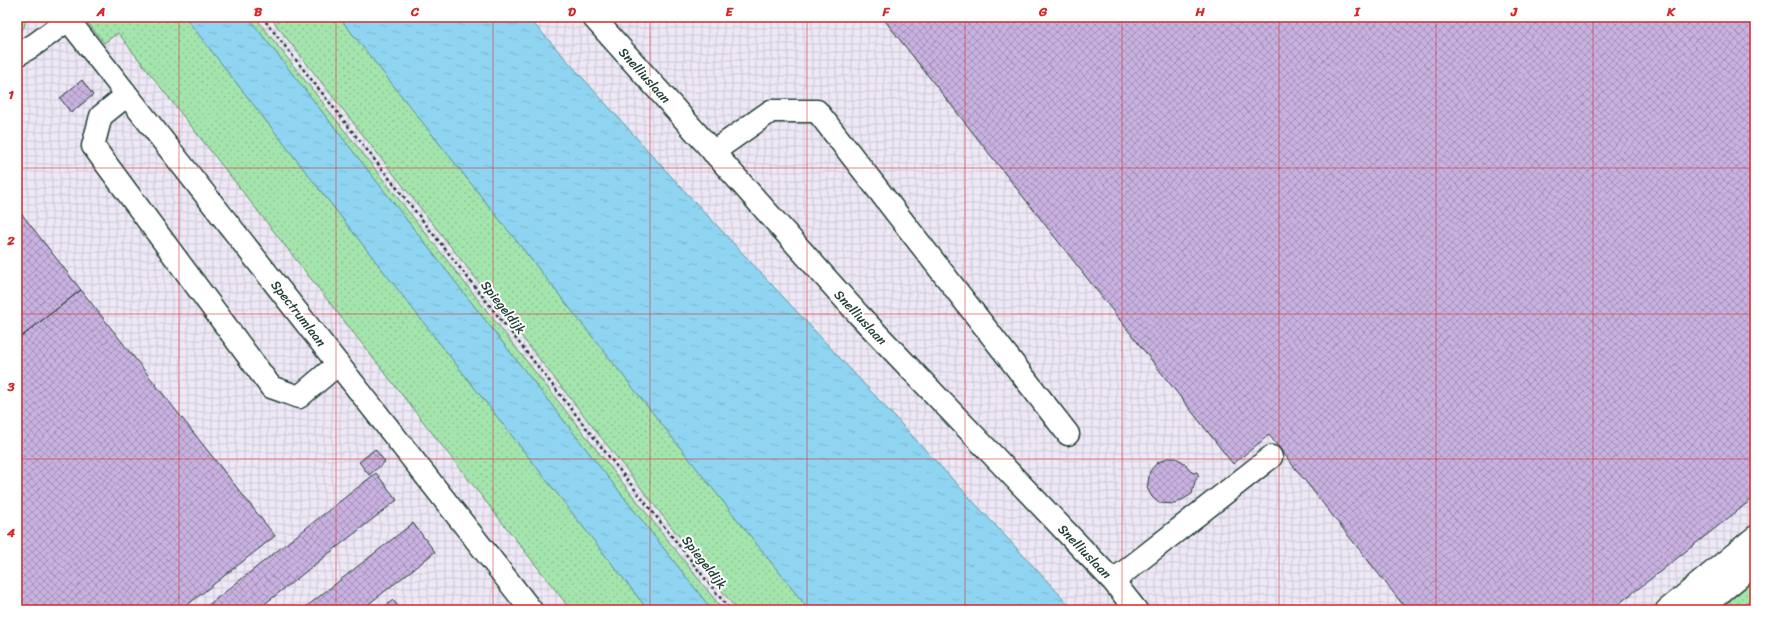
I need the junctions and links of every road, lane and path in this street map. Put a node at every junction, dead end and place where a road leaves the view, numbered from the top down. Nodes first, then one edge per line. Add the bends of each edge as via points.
1 (262, 17) edge
2 (593, 17) edge
3 (67, 18) edge
4 (17, 55) edge
5 (127, 95) junction
6 (713, 152) junction
7 (338, 364) junction
8 (1068, 434) dead end
9 (1271, 457) dead end
10 (1755, 537) edge
11 (1755, 564) edge
12 (1113, 581) junction
13 (1755, 606) edge
14 (531, 610) edge
15 (730, 610) edge
16 (1136, 610) edge
17 (1667, 610) edge
18 (1699, 610) edge
19 (1748, 610) edge

1 - 15 path, Spiegeldijk
2 - 6 street, Snelliuslaan
3 - 4 street via 34,45
3 - 5 street, Spectrumlaan
5 - 7 street, Spectrumlaan
5 - 7 street via 101,116 93,146 271,387 299,397
6 - 8 street via 771,112 817,111
6 - 12 street, Snelliuslaan via 859,316
7 - 14 street, Spectrumlaan
9 - 12 street
10 - 17 street
11 - 18 street
12 - 16 street, Snelliuslaan
13 - 19 path

